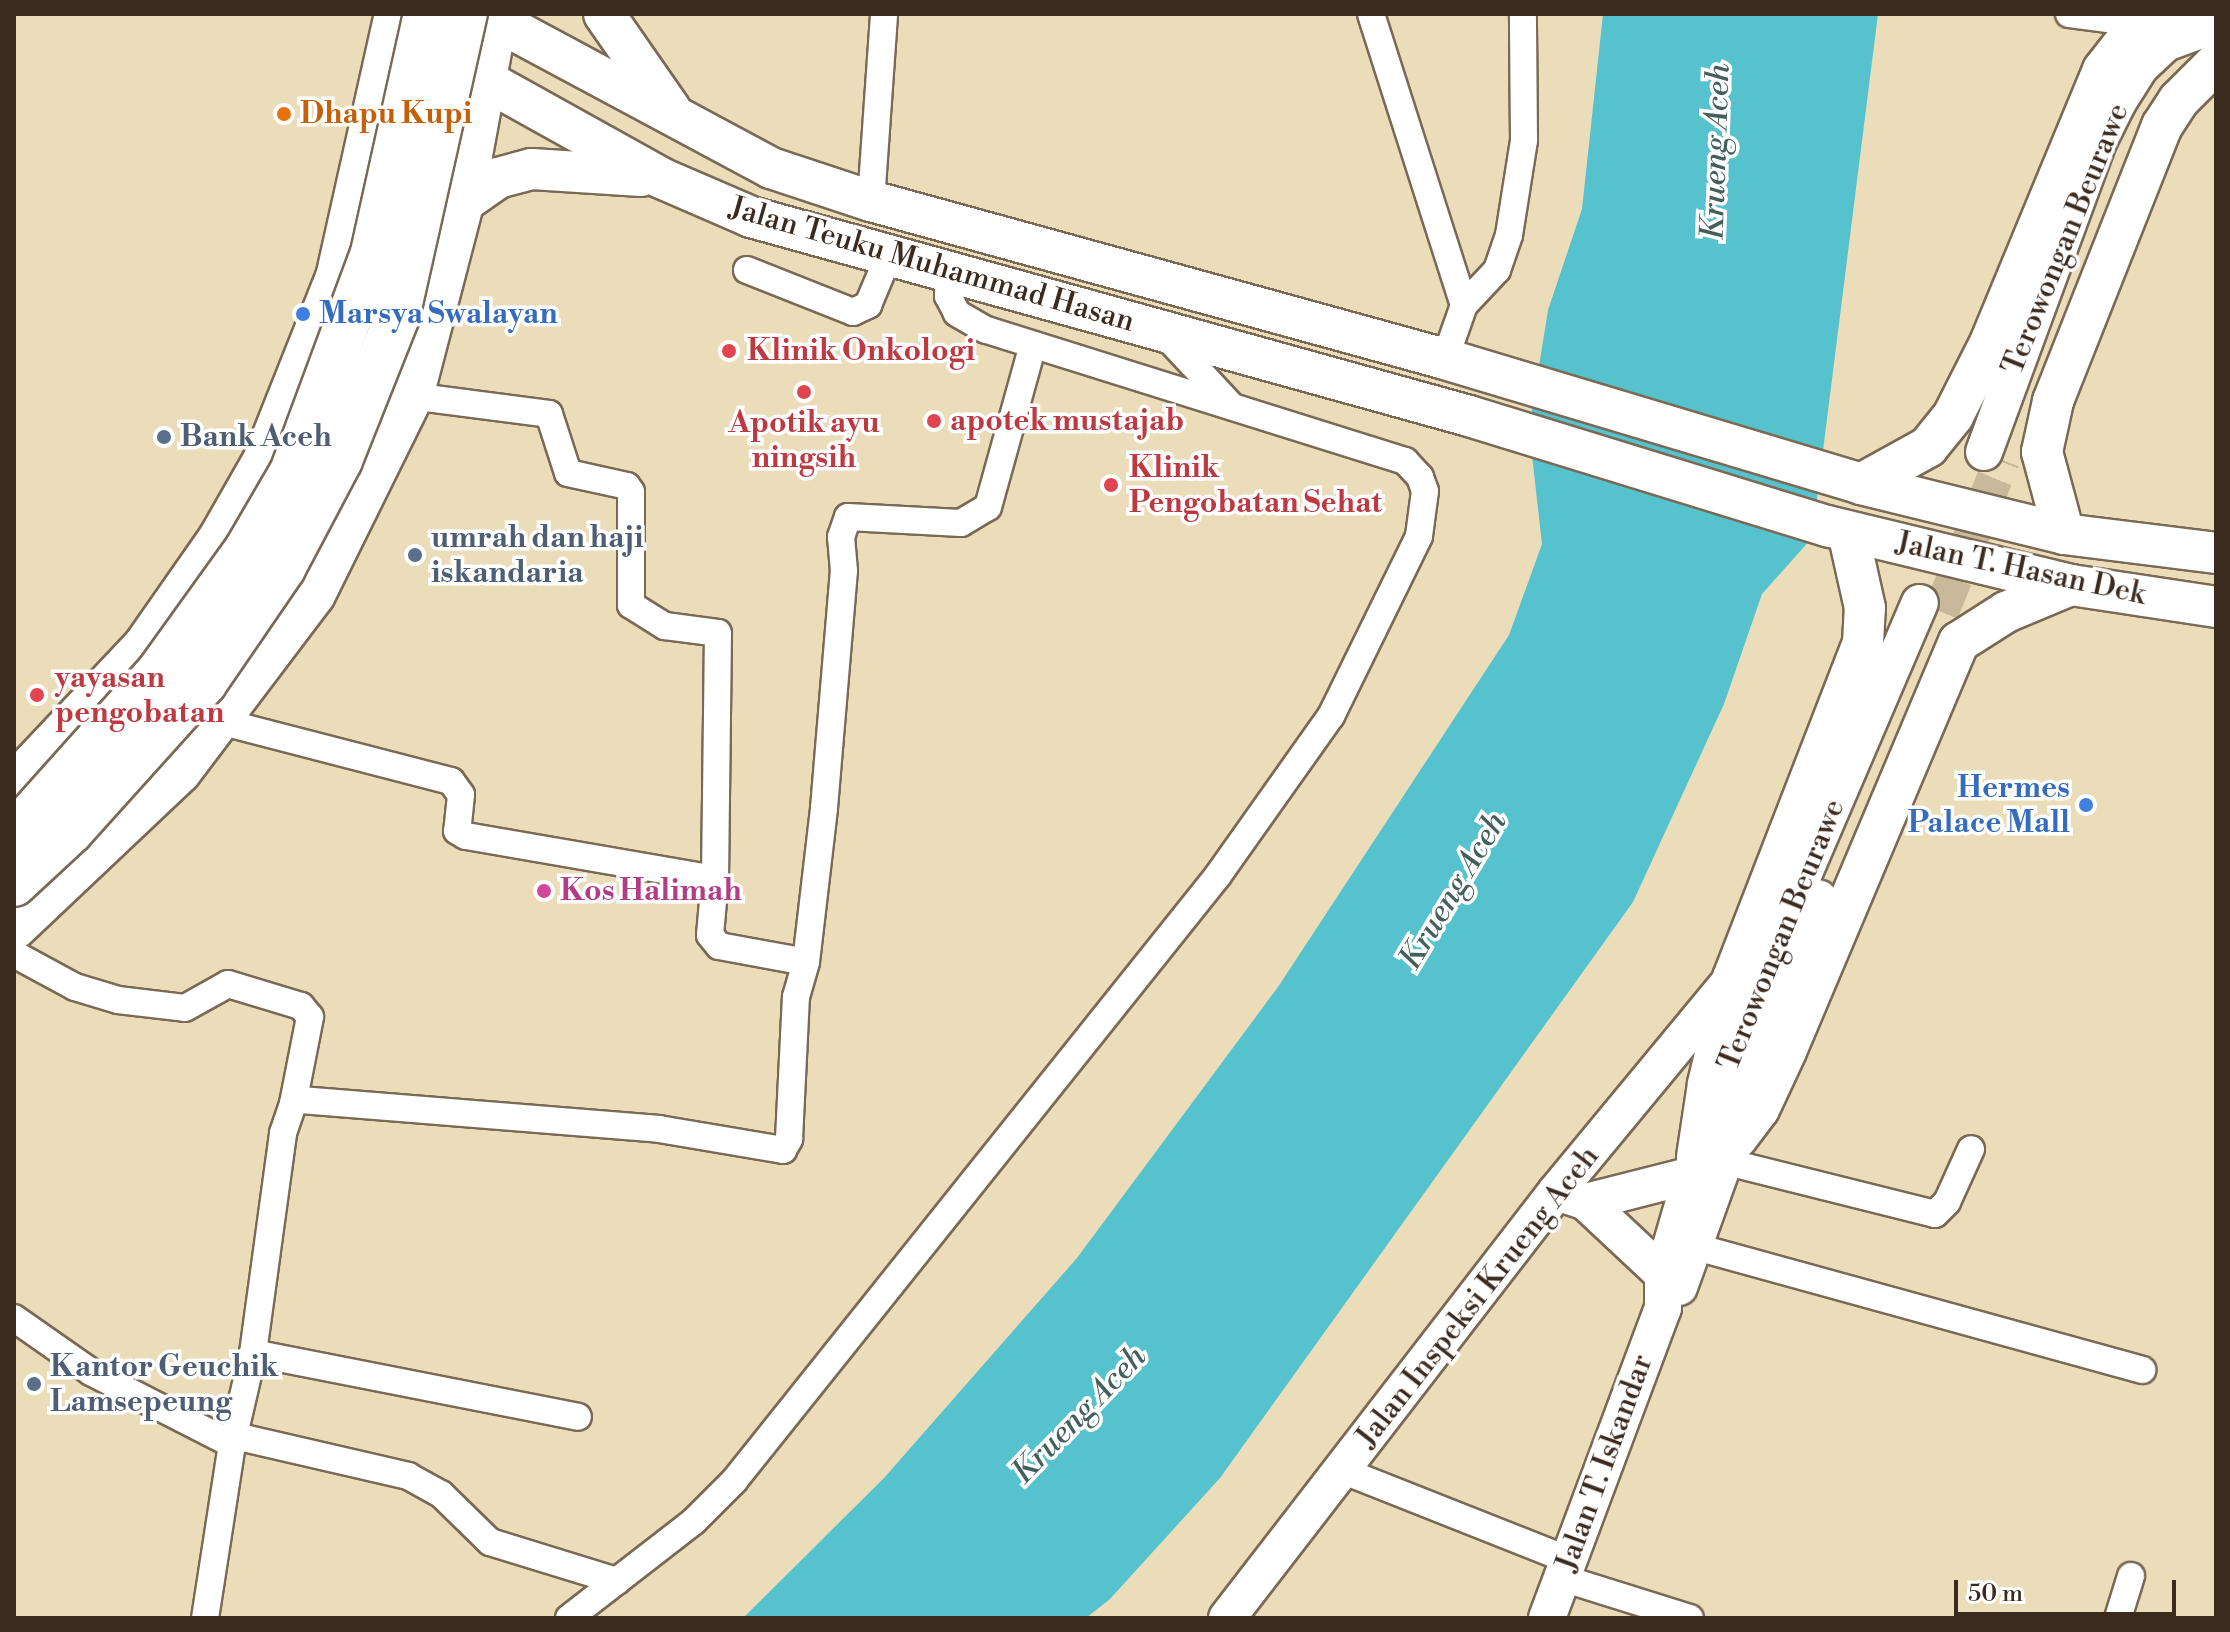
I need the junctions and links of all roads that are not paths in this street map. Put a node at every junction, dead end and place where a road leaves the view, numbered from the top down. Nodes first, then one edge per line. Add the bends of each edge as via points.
1 (604, 14) edge
2 (884, 14) edge
3 (1371, 14) edge
4 (1523, 14) edge
5 (2069, 14) edge
6 (401, 15) edge
7 (485, 16) edge
8 (2216, 24) edge
9 (2155, 25) junction
10 (2216, 50) edge
11 (2216, 63) edge
12 (483, 83) junction
13 (678, 120) junction
14 (661, 178) junction
15 (871, 201) junction
16 (461, 204) junction
17 (962, 225) junction
18 (889, 255) junction
19 (747, 270) dead end
20 (949, 273) junction
21 (1464, 305) junction
22 (1163, 332) junction
23 (1033, 345) junction
24 (1445, 359) junction
25 (1483, 371) joint
26 (411, 396) junction
27 (1228, 402) junction
28 (1853, 482) junction
29 (1837, 529) junction
30 (2064, 534) junction
31 (2216, 553) edge
32 (2071, 585) junction
33 (1930, 607) tunnel mouth
34 (2216, 607) edge
35 (215, 720) junction
36 (14, 786) edge
37 (14, 834) edge
38 (715, 879) junction
39 (14, 884) edge
40 (14, 927) edge
41 (14, 954) edge
42 (806, 962) junction
43 (1733, 978) junction
44 (293, 1104) junction
45 (1971, 1149) dead end
46 (1713, 1158) junction
47 (1571, 1197) junction
48 (1676, 1277) junction
49 (14, 1318) edge
50 (253, 1353) junction
51 (2142, 1370) dead end
52 (578, 1417) dead end
53 (234, 1440) junction
54 (1344, 1471) junction
55 (1565, 1569) junction
56 (2131, 1576) dead end
57 (617, 1581) junction
58 (205, 1618) edge
59 (569, 1618) edge
60 (1227, 1618) edge
61 (1547, 1618) edge
62 (1690, 1618) edge
63 (2118, 1618) edge

1 - 13 main road
2 - 15 street
3 - 21 street
4 - 21 street via 1522,177 1497,270
5 - 9 street
6 - 12 main road, Jalan Teuku Muhammad Hasan
6 - 36 highway via 338,278 265,461 220,540 145,647
6 - 37 highway, bridge via 373,253 292,472 247,549 158,673
7 - 12 highway
7 - 13 main road, Jalan Teuku Muhammad Hasan
7 - 39 highway, bridge via 397,317 333,474 283,568 205,682 71,831
8 - 9 main road
8 - 10 street, Terowongan Beurawe via 2166,43 2140,67 2118,102 2098,142 1993,456 2153,84 2173,66
9 - 28 main road via 2128,38 2103,70 1990,343 1953,416 1917,456
11 - 30 main road via 2179,100 2162,126 2053,401 2043,460
12 - 14 main road, Jalan Teuku Muhammad Hasan
12 - 16 highway
13 - 15 main road, Jalan Teuku Muhammad Hasan via 771,168
14 - 16 main road via 532,169 498,178
14 - 18 main road, Jalan Teuku Muhammad Hasan via 751,217
15 - 17 main road, Jalan Teuku Muhammad Hasan
16 - 26 highway
17 - 20 main road
17 - 24 main road, Jalan Teuku Muhammad Hasan
18 - 19 street via 868,305 853,312
18 - 20 main road, Jalan Teuku Muhammad Hasan
20 - 22 main road, Jalan Teuku Muhammad Hasan
20 - 23 street via 948,296 957,313 986,330
21 - 24 street
22 - 27 street
22 - 29 main road, Jalan Teuku Muhammad Hasan via 1469,416
23 - 27 street
23 - 42 street via 993,497 981,513 961,523 848,517 841,537 832,720
24 - 25 main road, Jalan Teuku Muhammad Hasan
25 - 28 main road, Jalan T. Hasan Dek
26 - 35 highway via 313,594
26 - 38 street via 549,414 568,473 627,486 631,492 631,605 665,626 718,633
27 - 57 street via 1405,461 1420,477 1425,508 1419,536 1338,703 1219,874 778,1428 694,1521
28 - 30 main road, Jalan T. Hasan Dek
29 - 32 main road, Jalan T. Hasan Dek
29 - 43 main road via 1865,608 1863,643
30 - 31 main road, Jalan T. Hasan Dek
32 - 34 main road, Jalan T. Hasan Dek
32 - 46 main road via 2006,612 1959,642 1759,1109
33 - 46 street, Terowongan Beurawe via 1774,943
35 - 38 street via 451,781 461,795 457,831 466,836
35 - 40 highway via 179,771
38 - 42 street via 710,935 719,946
41 - 44 street via 75,987 118,1000 185,1008 228,984 309,1010
42 - 44 street via 796,997 789,1139 783,1150 659,1129 313,1097
43 - 46 main road via 1708,1084
43 - 47 street, Jalan Inspeksi Krueng Aceh
44 - 50 street via 283,1133
45 - 46 street via 1947,1202 1935,1214
46 - 47 street
46 - 48 street, Terowongan Beurawe
47 - 48 street
47 - 54 street, Jalan Inspeksi Krueng Aceh
48 - 51 street
48 - 55 street, Jalan T. Iskandar
49 - 53 street via 91,1372
50 - 52 street
50 - 53 street
53 - 57 street via 408,1476 441,1494 490,1542
53 - 58 street
54 - 55 street
54 - 60 street, Jalan Inspeksi Krueng Aceh
55 - 61 street, Jalan T. Iskandar
55 - 62 street
56 - 63 street
57 - 59 street

